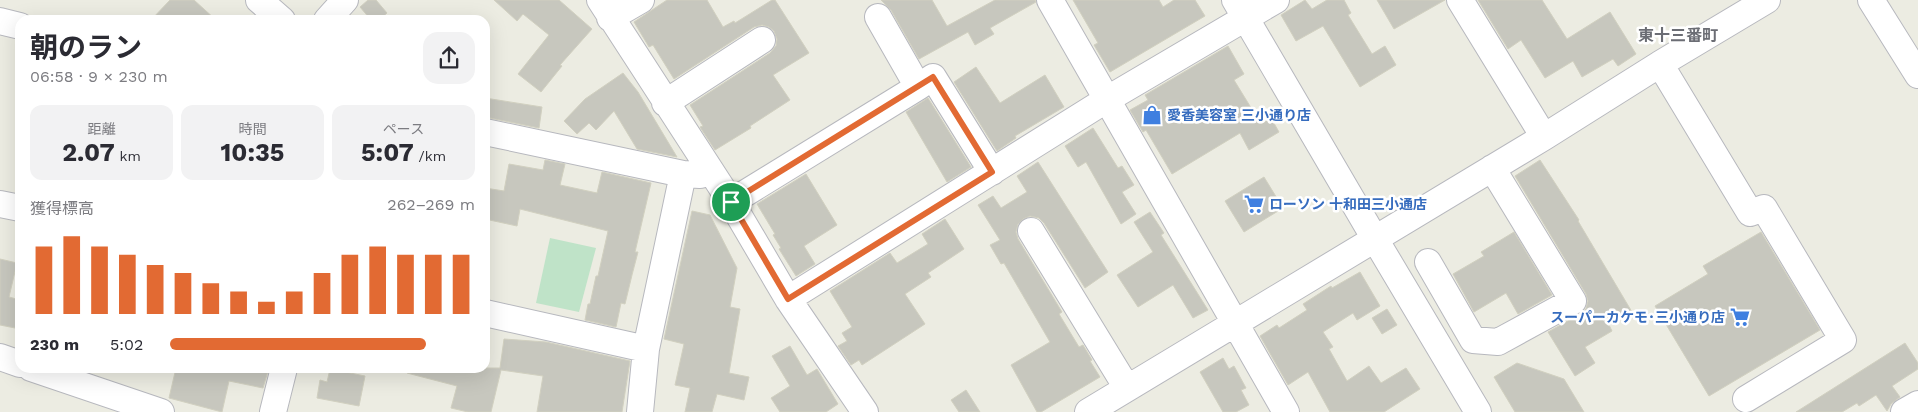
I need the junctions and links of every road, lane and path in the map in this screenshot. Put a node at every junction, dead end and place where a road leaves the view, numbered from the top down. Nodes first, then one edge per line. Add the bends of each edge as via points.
1 (259, 0) edge
2 (345, 0) edge
3 (641, 0) edge
4 (1051, 0) edge
5 (1276, 0) edge
6 (1460, 0) edge
7 (1767, 0) edge
8 (1871, 0) edge
9 (605, 9) edge
10 (1241, 9) edge
11 (276, 15) edge
12 (331, 15) edge
13 (878, 16) dead end
14 (0, 21) edge
15 (15, 25) edge
16 (762, 40) dead end
17 (1660, 64) junction
18 (1918, 75) edge
19 (918, 87) junction
20 (1106, 100) junction
21 (665, 103) junction
22 (490, 133) edge
23 (1544, 137) junction
24 (1492, 168) junction
25 (992, 172) junction
26 (710, 173) junction
27 (683, 174) junction
28 (731, 202) junction
29 (0, 204) edge
30 (15, 207) edge
31 (1031, 231) dead end
32 (1375, 239) junction
33 (1428, 262) dead end
34 (788, 299) junction
35 (490, 314) edge
36 (1235, 322) junction
37 (646, 349) junction
38 (0, 357) edge
39 (15, 362) edge
40 (46, 373) edge
41 (283, 373) edge
42 (1127, 388) junction
43 (1746, 399) dead end
44 (1918, 404) edge
45 (161, 412) edge
46 (273, 412) edge
47 (640, 412) edge
48 (864, 412) edge
49 (1088, 412) edge
50 (1286, 412) edge
51 (1478, 412) edge
52 (1904, 412) edge

1 - 11 street
2 - 12 street
3 - 9 street
4 - 20 street
5 - 10 street
6 - 23 street
7 - 17 street
8 - 18 street
9 - 21 street
10 - 20 street
10 - 32 street
13 - 19 street
14 - 15 street
16 - 21 street
17 - 23 street
17 - 43 street via 1750,214 1764,208 1844,340
19 - 25 street via 933,77
19 - 28 street
20 - 25 street
20 - 36 street
21 - 26 street
22 - 27 street
23 - 24 street
24 - 32 street
24 - 33 street via 1573,301 1498,342 1473,340
25 - 34 street
26 - 27 street
26 - 28 street
27 - 37 street
28 - 34 street
29 - 30 street
31 - 42 street
32 - 36 street
32 - 51 street
34 - 48 street
35 - 37 street
36 - 42 street
36 - 50 street
37 - 47 street
38 - 39 street
40 - 45 street
41 - 46 street
42 - 49 street
44 - 52 street

